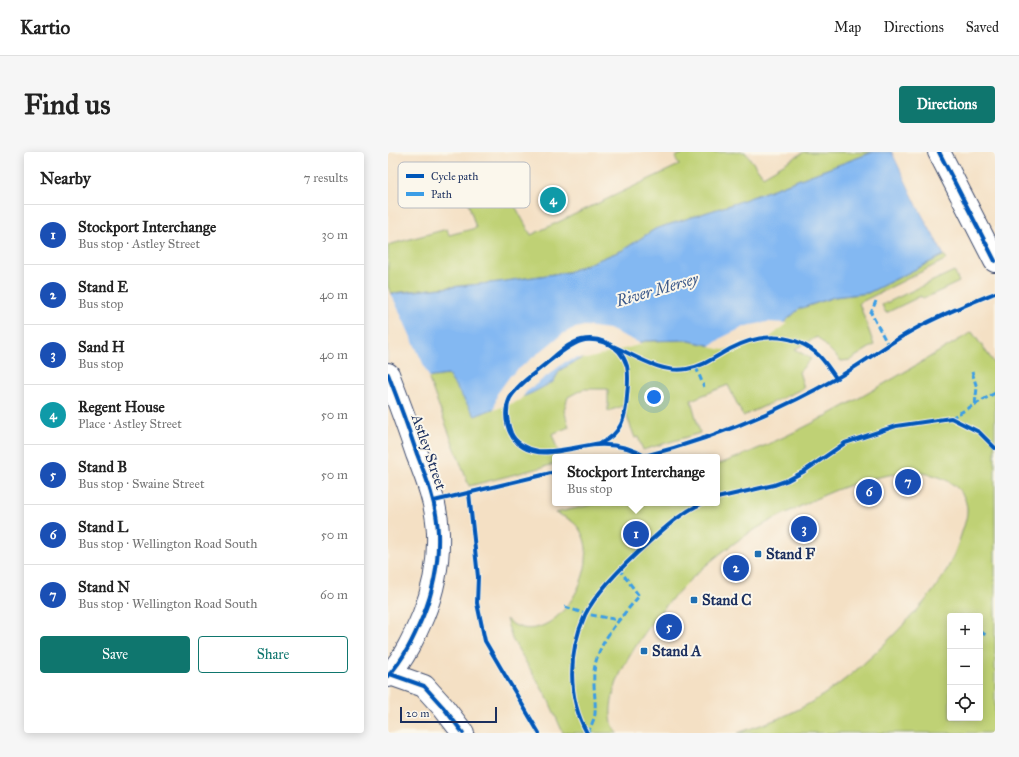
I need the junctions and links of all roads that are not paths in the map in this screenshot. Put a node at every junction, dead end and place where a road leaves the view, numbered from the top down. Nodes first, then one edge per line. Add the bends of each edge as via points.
1 (939, 152) edge
2 (995, 261) edge
3 (388, 374) edge
4 (389, 675) edge
5 (462, 733) edge

1 - 2 main road
3 - 4 main road, Astley Street via 434,501 438,532 438,559 428,604 410,644
4 - 5 main road via 424,686

